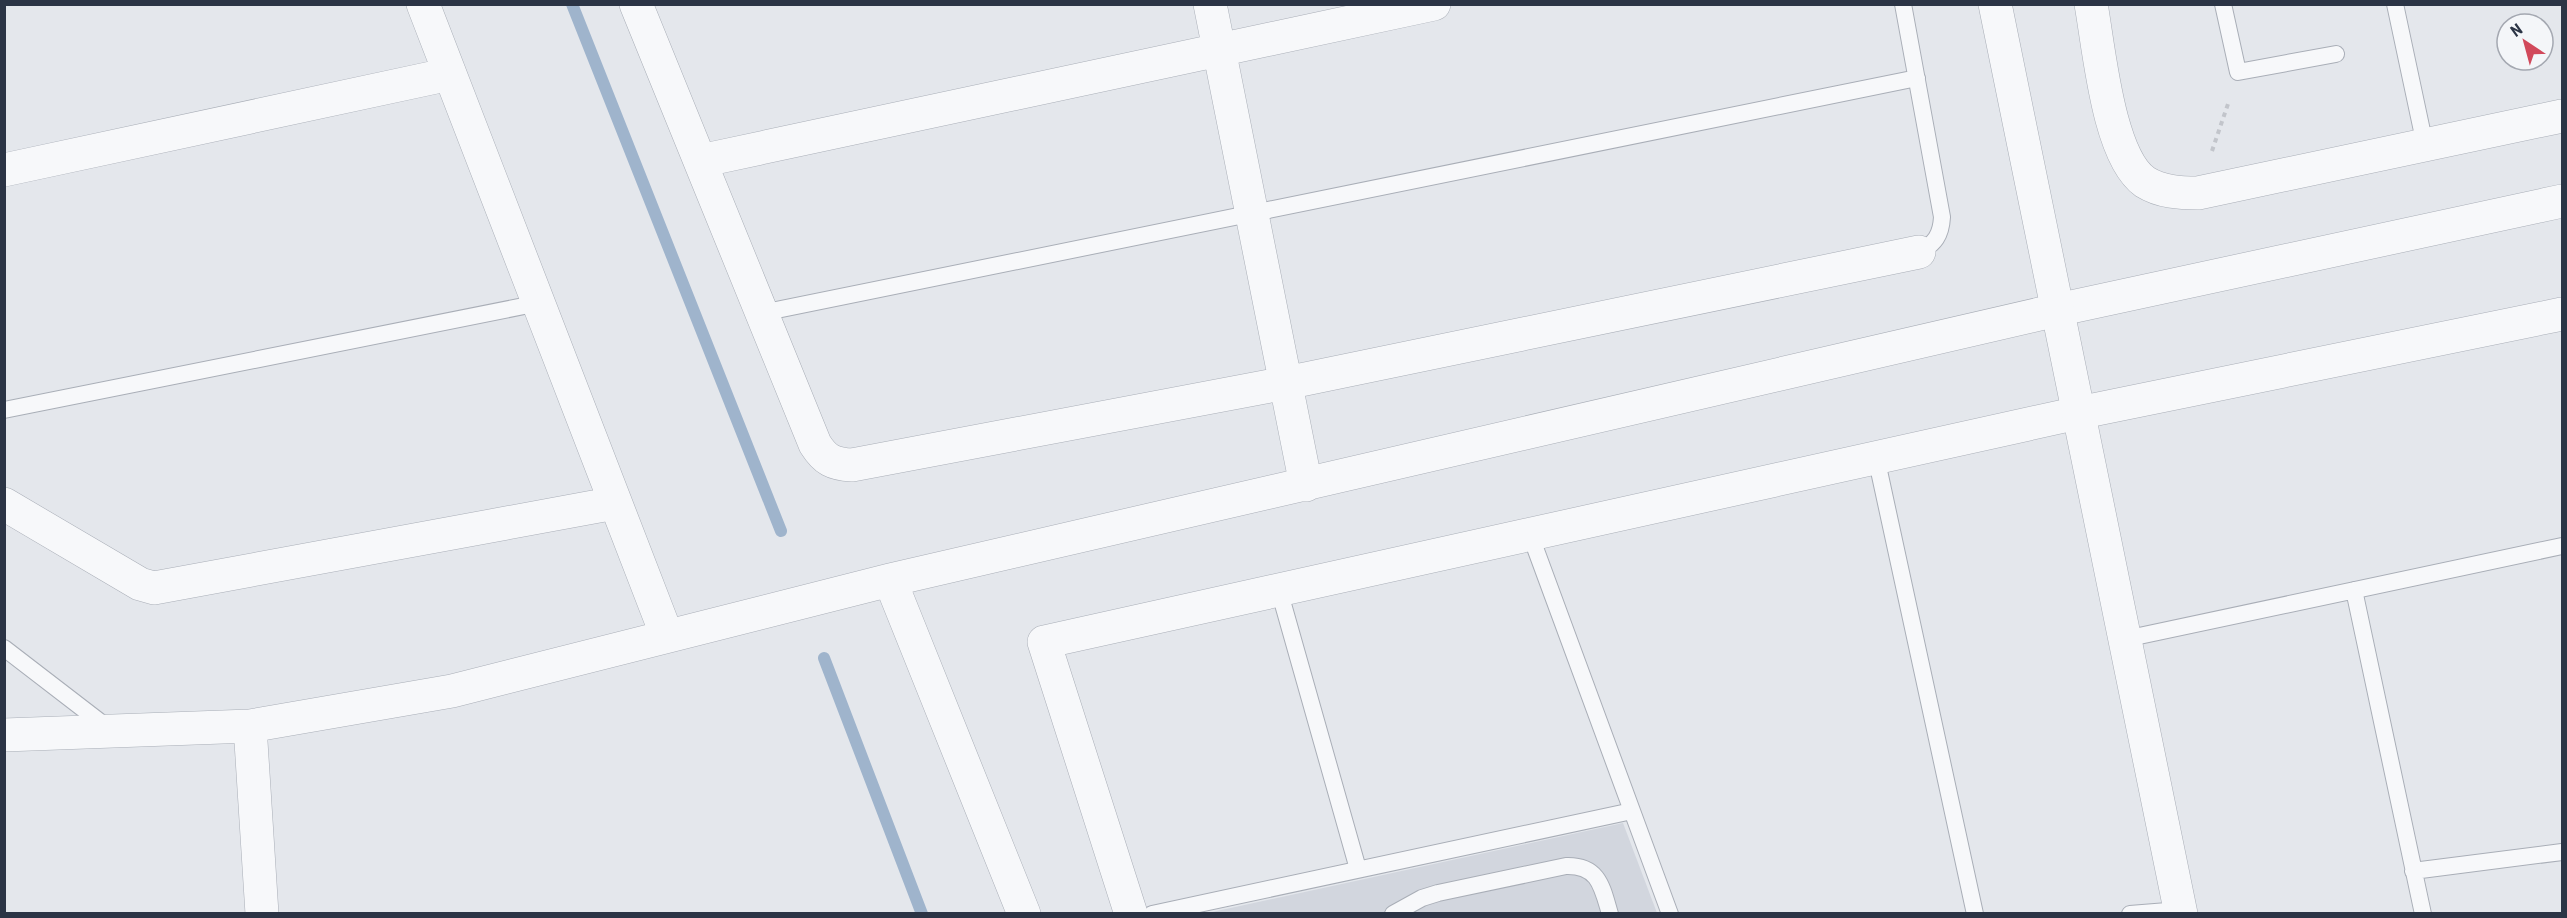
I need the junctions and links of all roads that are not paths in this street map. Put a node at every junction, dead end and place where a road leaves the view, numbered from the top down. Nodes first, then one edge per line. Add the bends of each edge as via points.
1 (423, 4) edge
2 (636, 4) edge
3 (1210, 4) edge
4 (1434, 4) edge
5 (1903, 4) edge
6 (1995, 4) edge
7 (2091, 4) edge
8 (2223, 4) edge
9 (2395, 4) edge
10 (1219, 50) junction
11 (2336, 54) dead end
12 (450, 74) junction
13 (1917, 78) junction
14 (2562, 116) edge
15 (2425, 145) junction
16 (700, 161) junction
17 (4, 170) edge
18 (2562, 201) edge
19 (1251, 213) junction
20 (1919, 252) joint
21 (539, 303) junction
22 (2057, 310) junction
23 (762, 314) junction
24 (2562, 314) edge
25 (1286, 383) junction
26 (4, 410) edge
27 (2078, 413) junction
28 (1876, 457) junction
29 (1306, 485) junction
30 (615, 503) junction
31 (4, 504) edge
32 (1530, 534) junction
33 (2562, 546) edge
34 (890, 580) junction
35 (1280, 590) junction
36 (2354, 590) junction
37 (667, 636) junction
38 (2125, 639) junction
39 (4, 648) edge
40 (250, 726) junction
41 (111, 731) junction
42 (4, 735) edge
43 (1632, 811) junction
44 (2562, 852) edge
45 (1358, 869) junction
46 (2413, 871) junction
47 (2180, 912) edge
48 (262, 914) edge
49 (1024, 914) edge
50 (1131, 914) edge
51 (1152, 914) edge
52 (1392, 914) edge
53 (1610, 914) edge
54 (1670, 914) edge
55 (1976, 914) edge
56 (2130, 914) edge
57 (2422, 914) edge

1 - 12 street
2 - 16 street
3 - 10 street
4 - 10 street
5 - 13 lane
6 - 22 street
7 - 15 street via 2115,134 2132,168 2144,181 2160,189 2199,193
8 - 11 lane via 2238,72
9 - 15 lane
10 - 16 street
10 - 19 street
12 - 17 street
12 - 21 street
13 - 19 lane
13 - 20 lane via 1942,217 1937,239
14 - 15 street
16 - 23 street
18 - 22 street
19 - 23 lane
19 - 25 street
20 - 25 street
21 - 26 lane
21 - 30 street
22 - 27 street
22 - 29 street
23 - 25 street via 815,444 824,458 837,464 864,463
24 - 27 street
25 - 29 street
27 - 28 street
27 - 38 street
28 - 32 street
28 - 55 lane
29 - 34 street
30 - 31 street via 154,588 140,584
30 - 37 street
32 - 35 street
32 - 43 lane
33 - 36 lane
34 - 37 street
34 - 49 street
35 - 45 lane
35 - 50 street via 1044,642
36 - 38 lane
36 - 46 lane
37 - 40 street via 452,691
38 - 47 street
39 - 41 lane
40 - 41 street
40 - 48 street
41 - 42 street
43 - 45 lane
43 - 54 lane
44 - 46 lane
45 - 51 lane
46 - 57 lane
47 - 56 lane
52 - 53 lane via 1438,893 1577,866 1596,877

